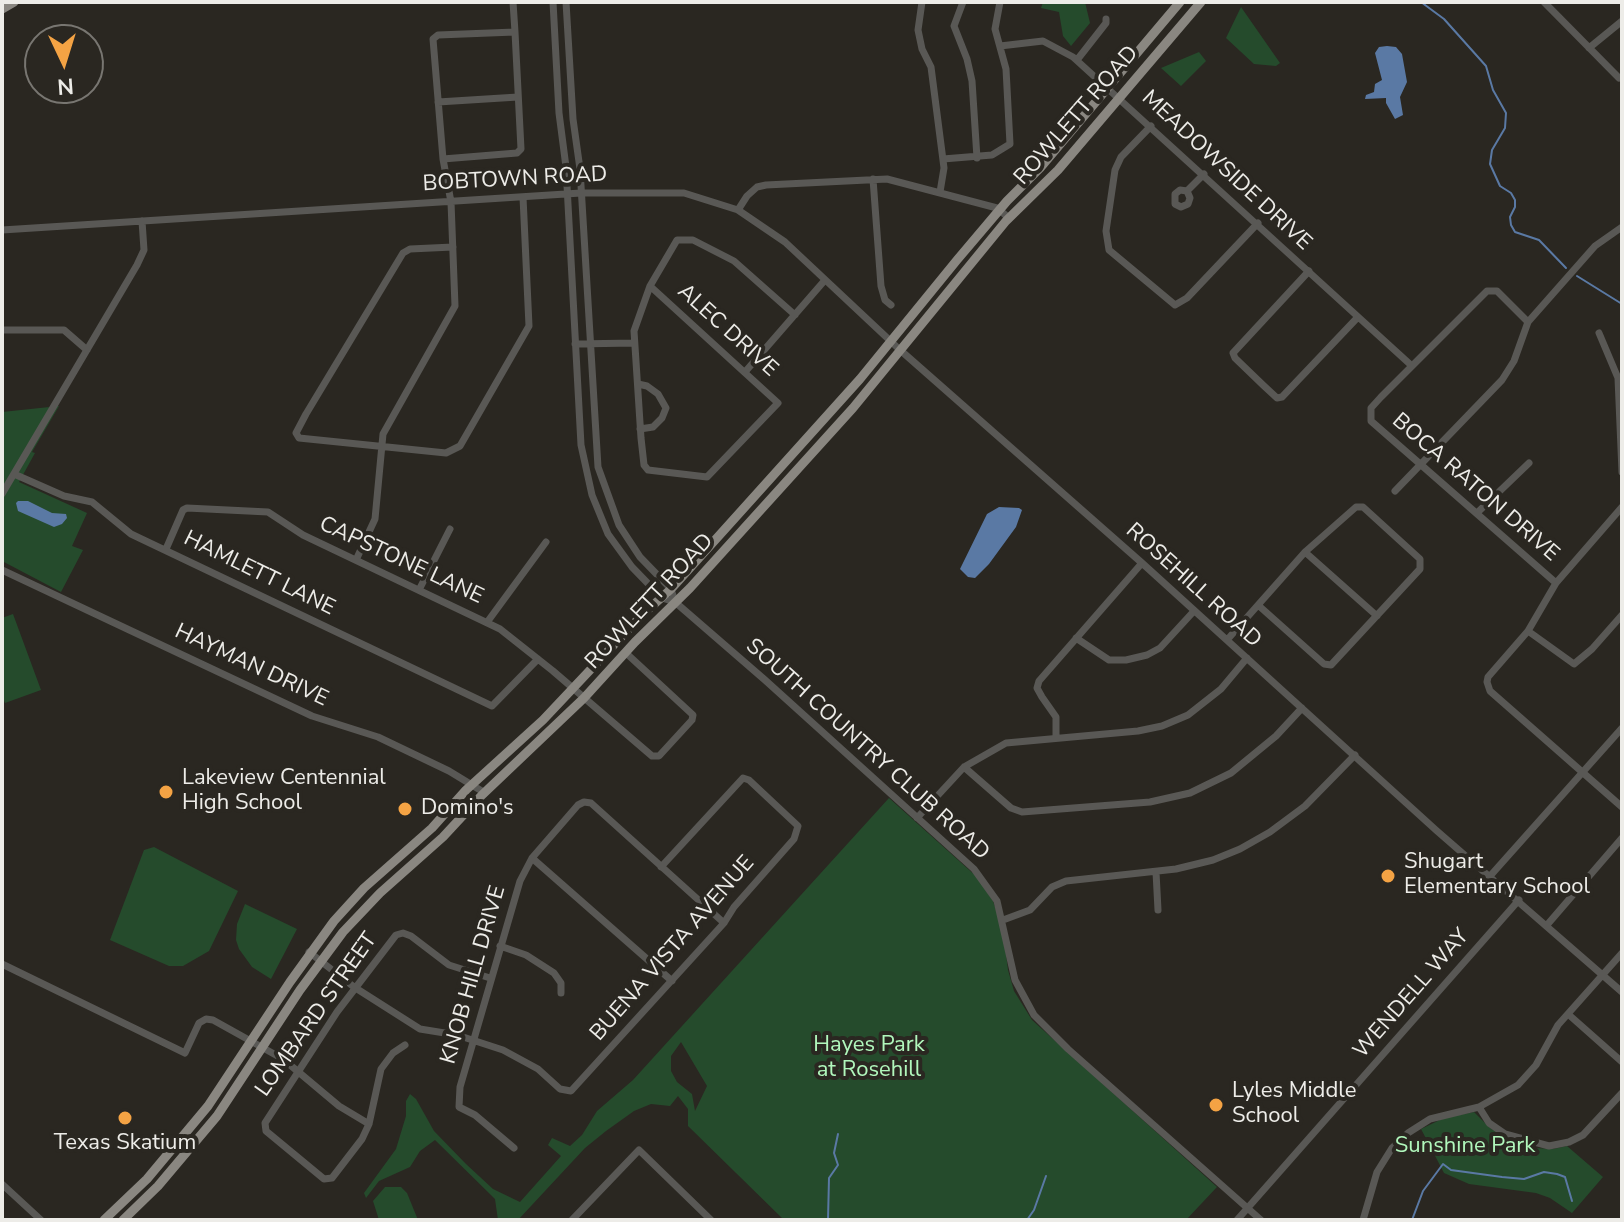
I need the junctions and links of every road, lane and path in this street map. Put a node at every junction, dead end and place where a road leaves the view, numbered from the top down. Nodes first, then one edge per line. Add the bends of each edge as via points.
1 (14, 2) edge
2 (513, 2) edge
3 (553, 2) edge
4 (566, 2) edge
5 (922, 2) edge
6 (963, 2) edge
7 (1000, 2) edge
8 (1180, 2) edge
9 (1201, 2) edge
10 (1544, 2) edge
11 (2, 9) edge
12 (1106, 19) dead end
13 (1622, 21) edge
14 (515, 32) junction
15 (1000, 46) junction
16 (1589, 48) junction
17 (1138, 52) junction
18 (1077, 60) junction
19 (1148, 61) junction
20 (1619, 78) dead end
21 (1108, 88) junction
22 (518, 97) junction
23 (1119, 97) junction
24 (438, 102) junction
25 (1151, 126) junction
26 (977, 158) junction
27 (443, 159) junction
28 (943, 159) junction
29 (1204, 174) junction
30 (873, 179) junction
31 (1187, 191) dead end
32 (940, 192) junction
33 (581, 193) junction
34 (567, 194) junction
35 (523, 197) junction
36 (451, 202) junction
37 (738, 210) junction
38 (1000, 210) junction
39 (1009, 218) junction
40 (142, 221) junction
41 (1258, 223) junction
42 (1622, 227) edge
43 (2, 230) edge
44 (453, 247) junction
45 (1309, 271) junction
46 (825, 280) junction
47 (650, 286) junction
48 (891, 305) dead end
49 (795, 315) junction
50 (1358, 317) junction
51 (1528, 322) junction
52 (2, 330) edge
53 (1599, 333) dead end
54 (891, 340) junction
55 (634, 343) junction
56 (575, 344) junction
57 (589, 344) junction
58 (899, 349) junction
59 (87, 350) junction
60 (1412, 366) junction
61 (745, 372) junction
62 (638, 384) junction
63 (1621, 404) edge
64 (831, 409) junction
65 (842, 419) junction
66 (640, 429) junction
67 (595, 444) junction
68 (581, 445) junction
69 (382, 447) junction
70 (1419, 463) junction
71 (1529, 463) dead end
72 (1622, 472) edge
73 (14, 474) junction
74 (1395, 491) dead end
75 (2, 494) edge
76 (1622, 507) edge
77 (1478, 512) junction
78 (450, 529) dead end
79 (546, 542) dead end
80 (166, 549) junction
81 (1305, 552) junction
82 (356, 560) junction
83 (1142, 563) junction
84 (2, 570) edge
85 (1556, 583) junction
86 (671, 589) junction
87 (419, 590) junction
88 (662, 598) junction
89 (675, 602) junction
90 (1258, 605) junction
91 (1194, 611) junction
92 (1622, 615) edge
93 (1377, 616) junction
94 (488, 621) junction
95 (1528, 631) junction
96 (1076, 638) junction
97 (1227, 640) junction
98 (626, 653) junction
99 (1247, 658) junction
100 (538, 659) junction
101 (574, 688) junction
102 (584, 698) junction
103 (1302, 708) junction
104 (1622, 728) edge
105 (1056, 738) junction
106 (1355, 755) junction
107 (964, 767) junction
108 (1583, 772) junction
109 (473, 784) junction
110 (485, 793) junction
111 (1622, 807) edge
112 (917, 818) junction
113 (422, 837) junction
114 (1622, 838) edge
115 (432, 847) junction
116 (532, 858) junction
117 (661, 867) junction
118 (1156, 872) junction
119 (1491, 875) junction
120 (367, 886) junction
121 (380, 893) junction
122 (1519, 900) junction
123 (1158, 910) dead end
124 (1003, 920) junction
125 (724, 923) junction
126 (1547, 925) junction
127 (500, 946) junction
128 (309, 952) junction
129 (1622, 953) edge
130 (320, 961) junction
131 (2, 964) edge
132 (1603, 975) junction
133 (490, 978) junction
134 (672, 981) junction
135 (354, 987) junction
136 (1622, 992) edge
137 (561, 993) dead end
138 (1568, 1014) junction
139 (251, 1040) junction
140 (473, 1040) junction
141 (405, 1045) dead end
142 (265, 1047) junction
143 (1622, 1062) edge
144 (299, 1071) junction
145 (1622, 1093) edge
146 (1479, 1107) junction
147 (369, 1124) junction
148 (188, 1131) junction
149 (199, 1139) junction
150 (514, 1148) dead end
151 (2, 1184) edge
152 (1247, 1208) junction
153 (41, 1220) edge
154 (104, 1220) edge
155 (123, 1220) edge
156 (572, 1220) edge
157 (711, 1220) edge
158 (1237, 1220) edge
159 (1261, 1220) edge
160 (1363, 1220) edge

1 - 11 main road
2 - 14 street
3 - 34 street
4 - 33 street
5 - 28 street via 918,30 931,67
6 - 26 street via 954,26 972,81
7 - 15 street via 995,29
8 - 17 main road, ROWLETT ROAD
9 - 19 main road, ROWLETT ROAD
10 - 16 street
12 - 18 street
13 - 16 street
14 - 22 street
14 - 24 street via 433,39
15 - 18 street, MEADOWSIDE DRIVE via 1043,41
15 - 26 street via 1010,144
16 - 20 street
17 - 19 main road
17 - 21 main road, ROWLETT ROAD
18 - 21 street, MEADOWSIDE DRIVE
19 - 23 main road, ROWLETT ROAD
21 - 23 street, MEADOWSIDE DRIVE
21 - 38 main road, ROWLETT ROAD
22 - 24 street
22 - 27 street via 517,153
23 - 25 street, MEADOWSIDE DRIVE
23 - 39 main road, ROWLETT ROAD
24 - 27 street
25 - 29 street, MEADOWSIDE DRIVE
25 - 41 street via 1115,170 1106,231 1109,250 1175,305
26 - 28 street
27 - 36 street
28 - 32 street
29 - 31 street
29 - 41 street, MEADOWSIDE DRIVE
30 - 32 street via 895,179
30 - 37 street via 757,187
30 - 48 street via 881,286
32 - 38 street
33 - 34 street, BOBTOWN ROAD
33 - 37 street, BOBTOWN ROAD via 684,193
33 - 57 street
34 - 35 street, BOBTOWN ROAD
34 - 56 street, SOUTH COUNTRY CLUB ROAD
35 - 36 street, BOBTOWN ROAD
35 - 69 street via 529,326 460,446 446,453
36 - 40 street, BOBTOWN ROAD
36 - 44 street
37 - 46 street, ROSEHILL ROAD via 785,242
38 - 39 street
38 - 54 main road, ROWLETT ROAD
39 - 58 main road, ROWLETT ROAD
40 - 43 street, BOBTOWN ROAD
40 - 59 street via 141,258
41 - 45 street, MEADOWSIDE DRIVE
42 - 51 street via 1595,246
44 - 69 street via 455,306 388,421
44 - 69 street via 403,253 296,433 299,438
45 - 50 street, MEADOWSIDE DRIVE
45 - 50 street via 1233,353 1263,385 1282,397
46 - 49 street
46 - 54 street, ROSEHILL ROAD
47 - 49 street via 677,240 693,240 734,261
47 - 55 street
47 - 61 street, ALEC DRIVE
49 - 61 street
50 - 60 street, MEADOWSIDE DRIVE
51 - 60 street via 1497,291 1487,291
51 - 70 street via 1502,380
52 - 59 street via 64,330
53 - 63 street via 1618,378
54 - 58 street, ROSEHILL ROAD
54 - 64 main road, ROWLETT ROAD
55 - 57 street
55 - 62 street
56 - 57 street
56 - 68 street, SOUTH COUNTRY CLUB ROAD
57 - 67 street
58 - 65 main road, ROWLETT ROAD
58 - 83 street, ROSEHILL ROAD
59 - 73 street
60 - 70 street, BOCA RATON DRIVE via 1371,408 1371,421
61 - 66 street, ALEC DRIVE via 778,403 707,477 648,470
62 - 66 street
62 - 66 street via 658,394 666,408 653,427
63 - 72 street
64 - 65 main road
64 - 86 main road, ROWLETT ROAD
65 - 89 main road, ROWLETT ROAD
67 - 68 street
67 - 86 street via 599,474 619,525
68 - 88 street, SOUTH COUNTRY CLUB ROAD via 590,489 608,534
69 - 82 street via 375,519
70 - 74 street
70 - 77 street, BOCA RATON DRIVE
71 - 77 street
73 - 75 street
73 - 80 street, HAMLETT LANE via 92,502 131,534
76 - 85 street
77 - 85 street, BOCA RATON DRIVE
78 - 87 street
79 - 94 street
80 - 82 street, CAPSTONE LANE via 183,510 193,507 268,512
80 - 100 street, HAMLETT LANE via 492,706
81 - 90 street
81 - 93 street
81 - 93 street via 1359,506 1419,556 1418,572
82 - 87 street, CAPSTONE LANE
83 - 91 street, ROSEHILL ROAD
83 - 96 street
84 - 109 street, HAYMAN DRIVE via 312,716 371,734
85 - 95 street
86 - 88 main road, ROWLETT ROAD
86 - 89 street
87 - 94 street, CAPSTONE LANE
88 - 89 street, SOUTH COUNTRY CLUB ROAD
88 - 101 main road, ROWLETT ROAD
89 - 98 main road, ROWLETT ROAD
89 - 112 street, SOUTH COUNTRY CLUB ROAD
90 - 93 street via 1329,665
90 - 97 street
91 - 96 street via 1160,648 1126,660 1109,660
91 - 97 street, ROSEHILL ROAD
92 - 95 street via 1574,664
94 - 100 street, CAPSTONE LANE
95 - 108 street via 1488,677 1488,687
96 - 105 street via 1037,688 1056,717
97 - 99 street, ROSEHILL ROAD
98 - 102 main road, ROWLETT ROAD
98 - 102 street, CAPSTONE LANE via 693,715 659,756 652,756
99 - 103 street, ROSEHILL ROAD
99 - 105 street via 1221,689 1188,715 1162,726
100 - 101 street, CAPSTONE LANE
101 - 102 street, CAPSTONE LANE
101 - 109 main road, ROWLETT ROAD
102 - 110 main road, ROWLETT ROAD
103 - 106 street, ROSEHILL ROAD
103 - 107 street via 1231,773 1190,793 1150,802 1022,812
104 - 108 street
105 - 107 street via 1006,743
106 - 118 street via 1305,806 1270,832 1213,860
106 - 119 street, ROSEHILL ROAD
107 - 112 street
108 - 111 street
108 - 119 street
109 - 110 street, HAYMAN DRIVE
109 - 113 main road, ROWLETT ROAD
110 - 115 main road, ROWLETT ROAD
112 - 124 street, SOUTH COUNTRY CLUB ROAD via 974,869 997,901
113 - 115 main road
113 - 120 main road, ROWLETT ROAD
114 - 126 street
115 - 121 main road, ROWLETT ROAD
116 - 117 street, KNOB HILL DRIVE via 584,802
116 - 127 street, KNOB HILL DRIVE
116 - 134 street
117 - 125 street, KNOB HILL DRIVE
117 - 125 street, BUENA VISTA AVENUE via 743,778 749,780 798,830
118 - 123 street
118 - 124 street via 1066,881 1052,887 1030,910
119 - 122 street, ROSEHILL ROAD
120 - 121 main road
120 - 128 main road, ROWLETT ROAD
121 - 130 main road, ROWLETT ROAD
122 - 126 street, ROSEHILL ROAD
122 - 152 street, WENDELL WAY
124 - 152 street, SOUTH COUNTRY CLUB ROAD via 1015,980 1034,1015
125 - 134 street, BUENA VISTA AVENUE
126 - 132 street, ROSEHILL ROAD
127 - 133 street, KNOB HILL DRIVE
127 - 137 street via 554,973
128 - 130 street
128 - 139 main road, ROWLETT ROAD
129 - 132 street
130 - 135 street
130 - 142 main road, ROWLETT ROAD
131 - 139 street via 185,1053 206,1019
132 - 136 street, ROSEHILL ROAD
132 - 138 street
133 - 135 street, LOMBARD STREET via 449,965 403,933 388,942
133 - 140 street, KNOB HILL DRIVE
134 - 140 street, BUENA VISTA AVENUE via 573,1090 565,1092 526,1061
135 - 140 street via 420,1029
135 - 144 street, LOMBARD STREET
138 - 143 street
138 - 146 street via 1526,1077
139 - 142 street
139 - 148 main road, ROWLETT ROAD
140 - 150 street, KNOB HILL DRIVE via 459,1107
141 - 147 street via 381,1069
142 - 144 street
142 - 149 main road, ROWLETT ROAD
144 - 147 street
144 - 147 street, LOMBARD STREET via 265,1123 266,1131 328,1180
145 - 146 street via 1583,1135 1549,1146 1505,1134
146 - 160 street via 1430,1119 1392,1148 1377,1172
148 - 149 main road
148 - 154 main road, ROWLETT ROAD
149 - 155 main road, ROWLETT ROAD
151 - 153 street
152 - 158 street, WENDELL WAY
152 - 159 street, SOUTH COUNTRY CLUB ROAD
156 - 157 street via 639,1150

